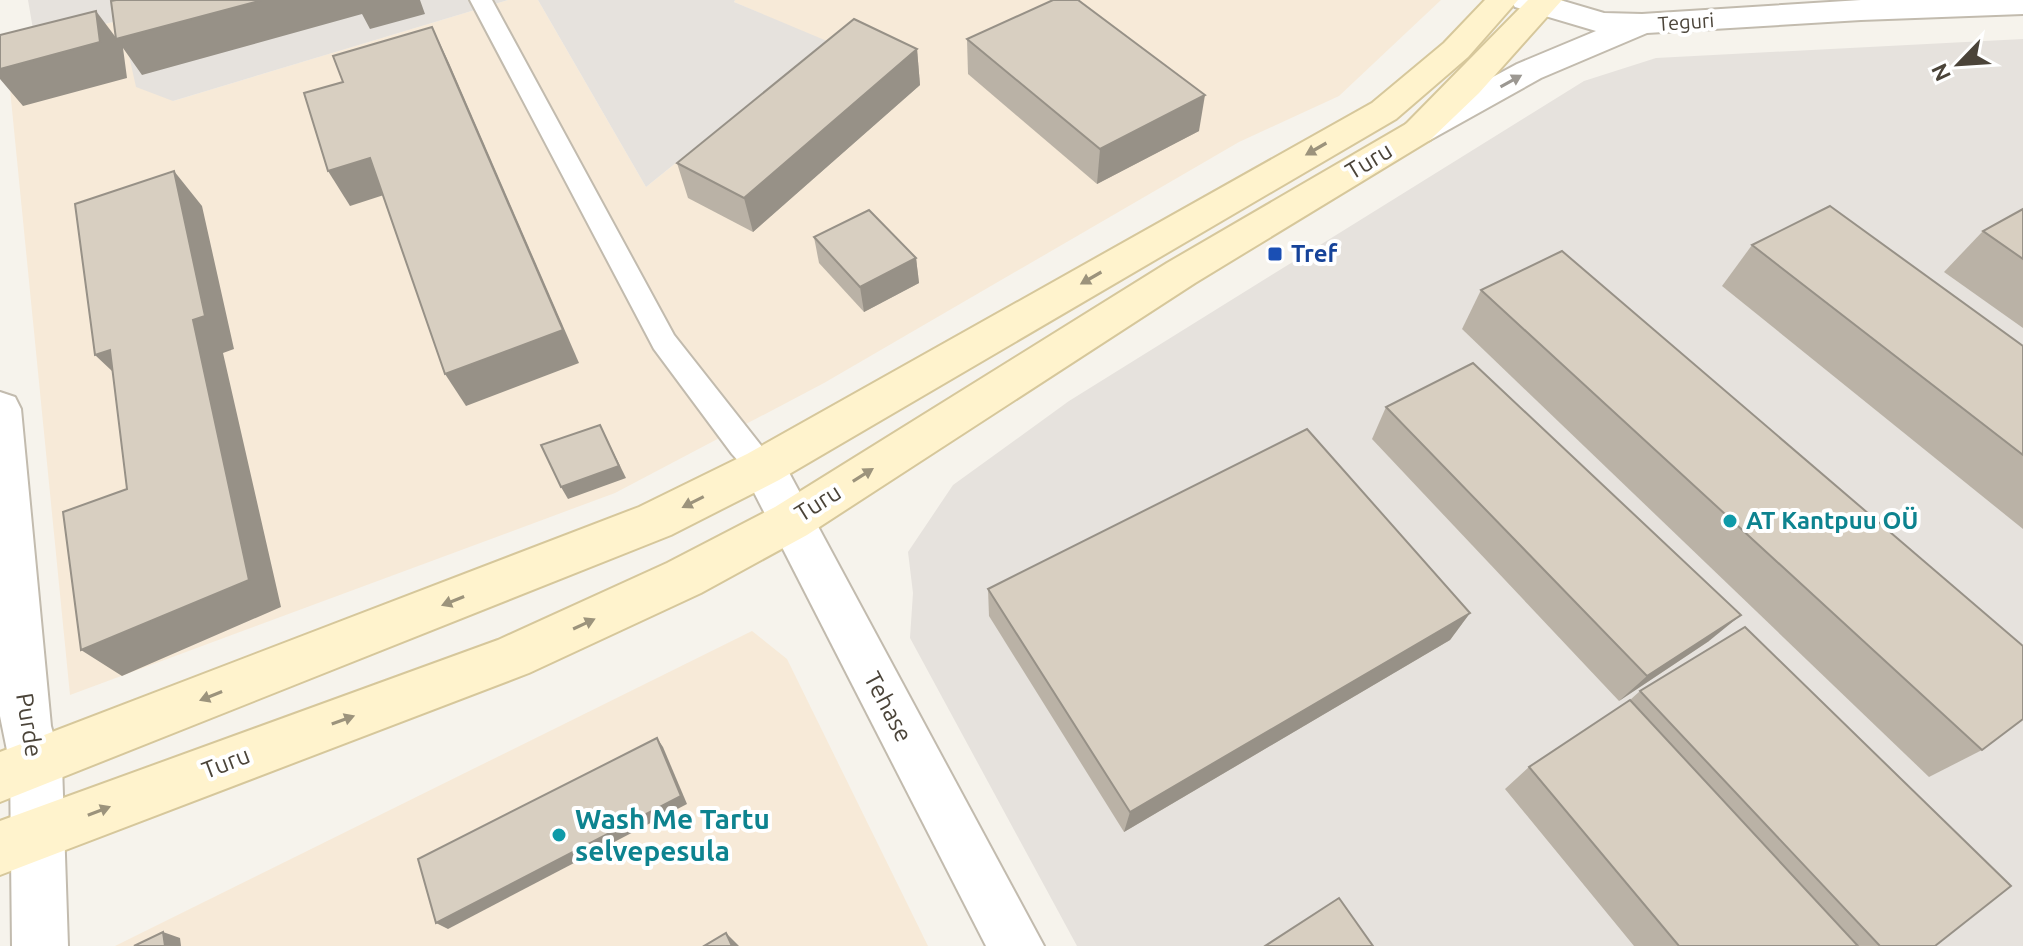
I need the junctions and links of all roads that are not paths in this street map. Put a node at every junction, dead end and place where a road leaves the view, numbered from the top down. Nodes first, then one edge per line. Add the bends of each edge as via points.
1 (481, 0) edge
2 (1502, 0) edge
3 (1600, 0) edge
4 (1538, 2) edge
5 (2023, 4) edge
6 (1642, 24) junction
7 (1418, 132) junction
8 (0, 409) edge
9 (763, 467) junction
10 (791, 521) junction
11 (18, 771) edge
12 (19, 841) edge
13 (40, 946) edge
14 (1016, 946) edge

1 - 9 lane via 664,342
2 -> 9 main road, Turu via 1456,50 1384,111
3 - 6 street
4 - 6 street, Teguri via 1602,23
4 - 7 main road, Turu
5 - 6 street, Teguri
7 -> 6 street via 1529,71
10 -> 7 main road, Turu via 1181,273
8 - 11 street, Purde via 26,726
9 - 10 street, Tehase
9 -> 11 main road, Turu via 655,521
12 -> 10 main road, Turu via 512,657 684,578
10 - 14 street, Tehase
11 - 12 street, Purde
12 - 13 street, Purde

